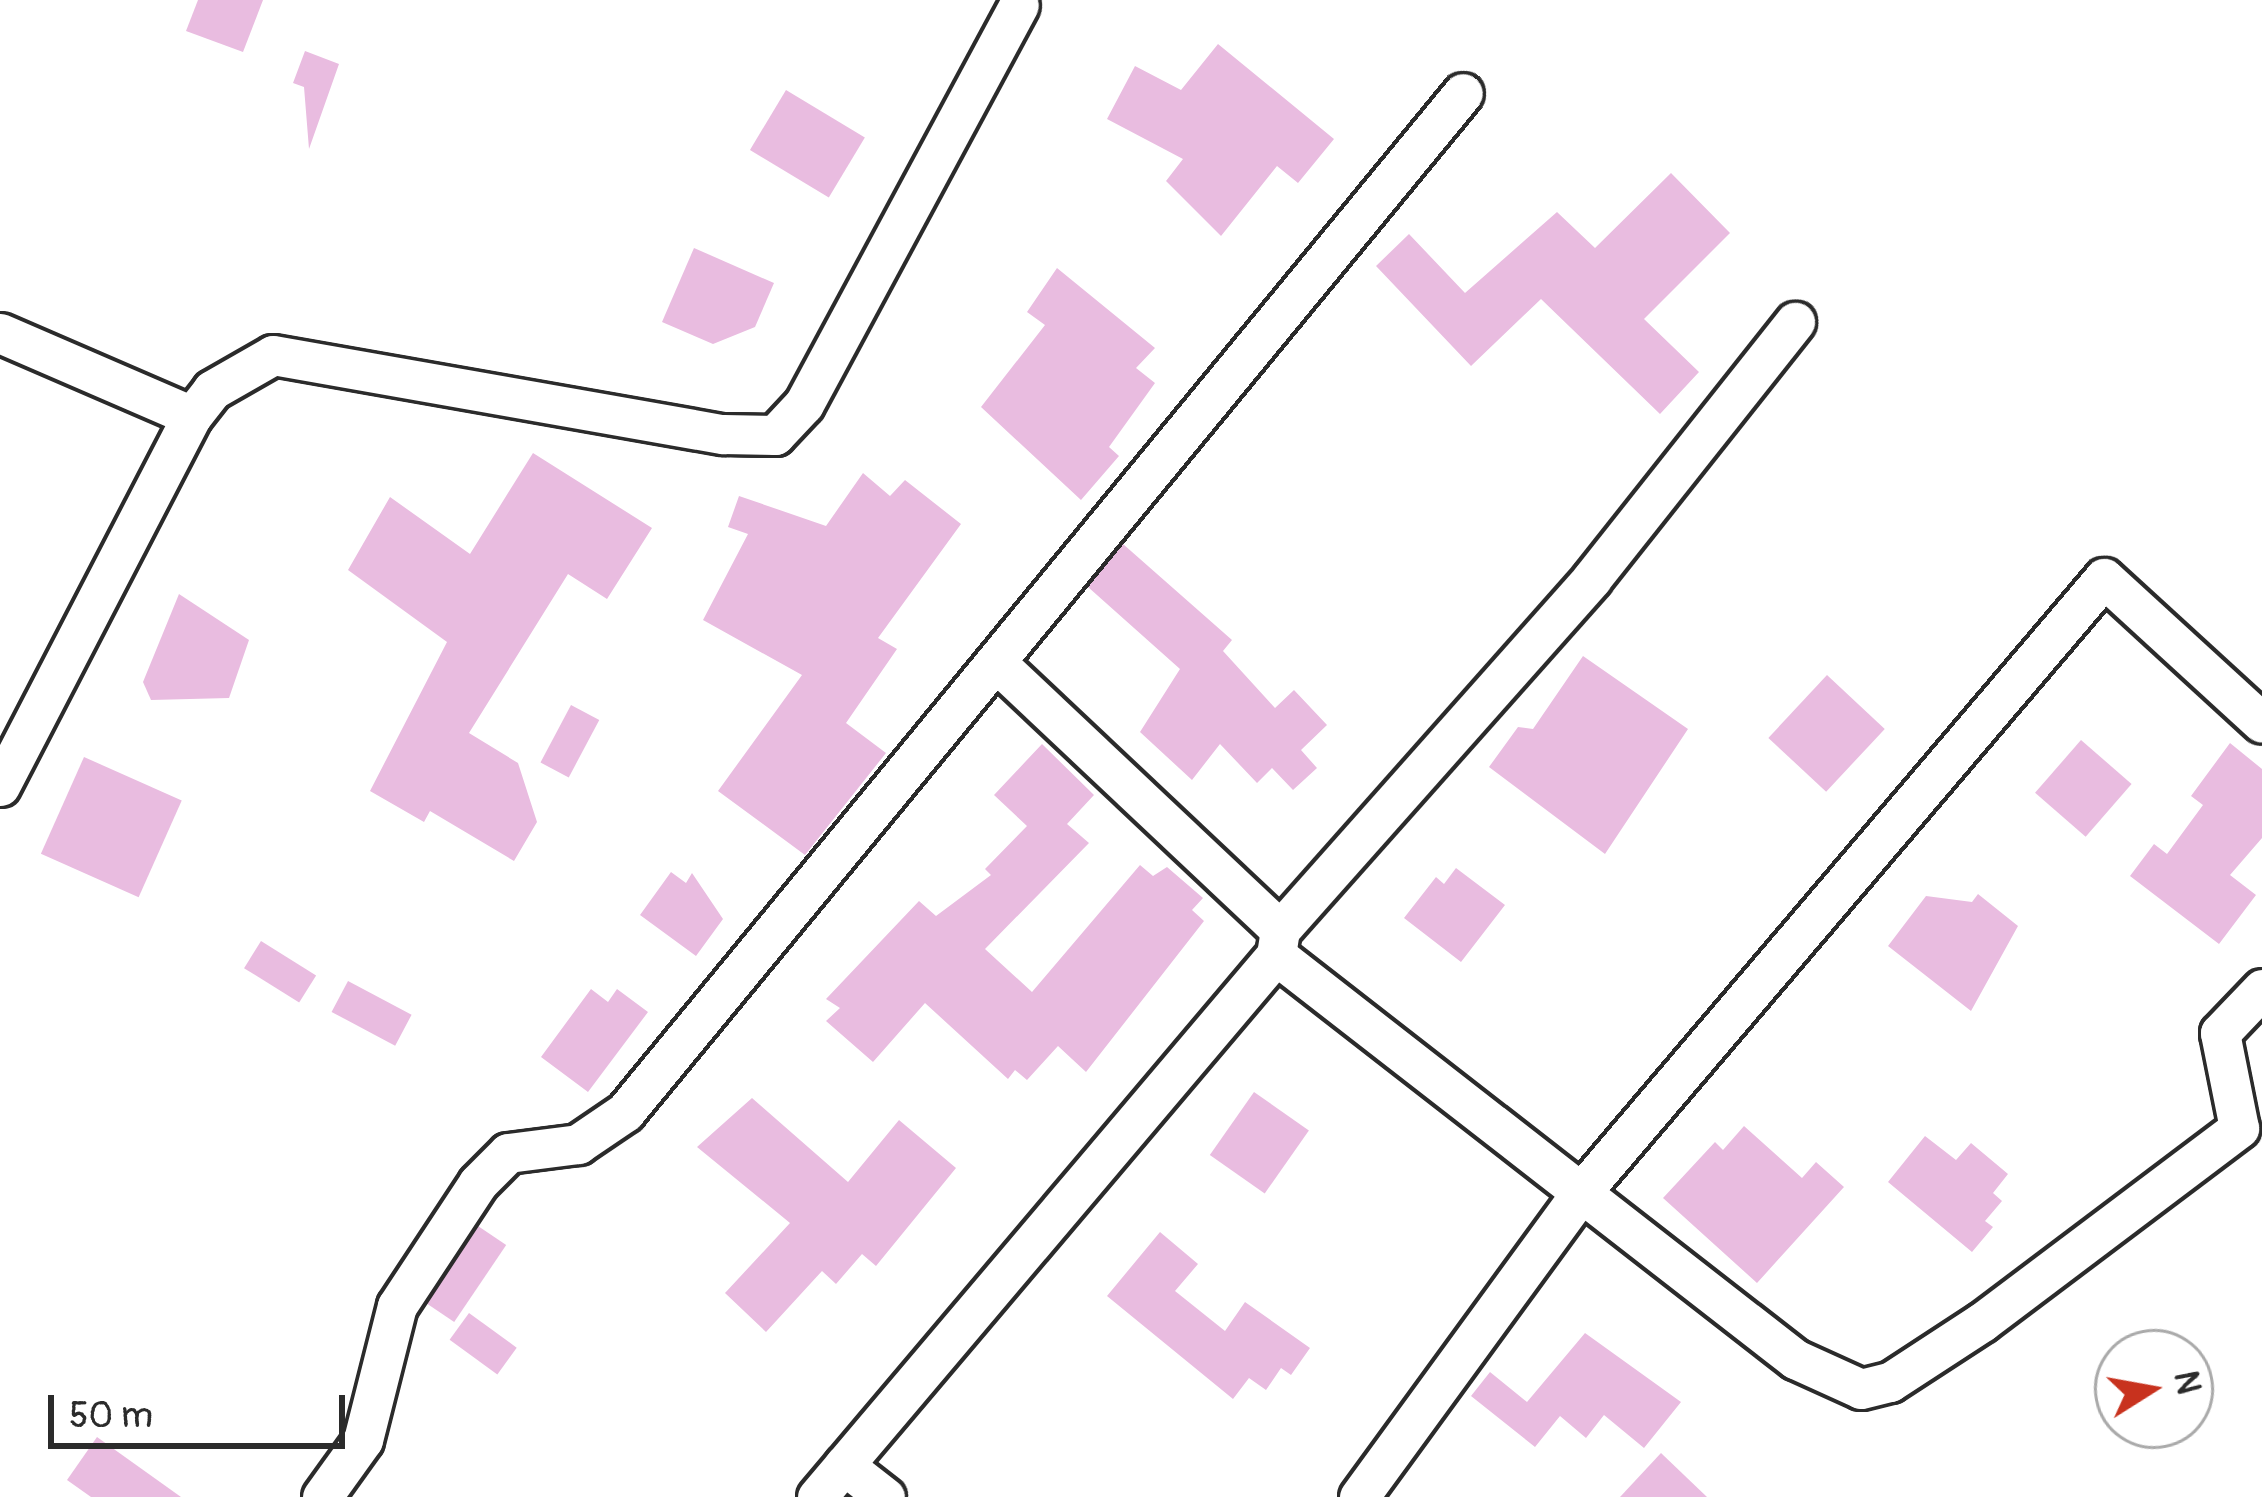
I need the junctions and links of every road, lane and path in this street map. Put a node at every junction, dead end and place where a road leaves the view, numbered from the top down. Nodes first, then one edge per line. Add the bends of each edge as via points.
1 (1019, 5) dead end
2 (1463, 93) dead end
3 (1795, 322) dead end
4 (0, 333) edge
5 (192, 416) junction
6 (999, 665) junction
7 (2262, 723) edge
8 (0, 787) edge
9 (1278, 942) junction
10 (2262, 988) edge
11 (1584, 1189) junction
12 (844, 1466) junction
13 (322, 1497) edge
14 (818, 1497) edge
15 (884, 1497) edge
16 (1360, 1497) edge

1 - 5 street via 804,404 775,435 723,434 273,355 212,390
2 - 6 street
3 - 9 street via 1474,719
4 - 5 street
5 - 8 street
6 - 9 street
6 - 13 street via 625,1112 578,1144 508,1153 478,1183 398,1306 363,1440
7 - 11 street via 2104,578
9 - 11 street
9 - 12 street
10 - 11 street via 2220,1033 2239,1128 1890,1382 1861,1389 1813,1371
11 - 16 street
12 - 14 street
12 - 15 street

